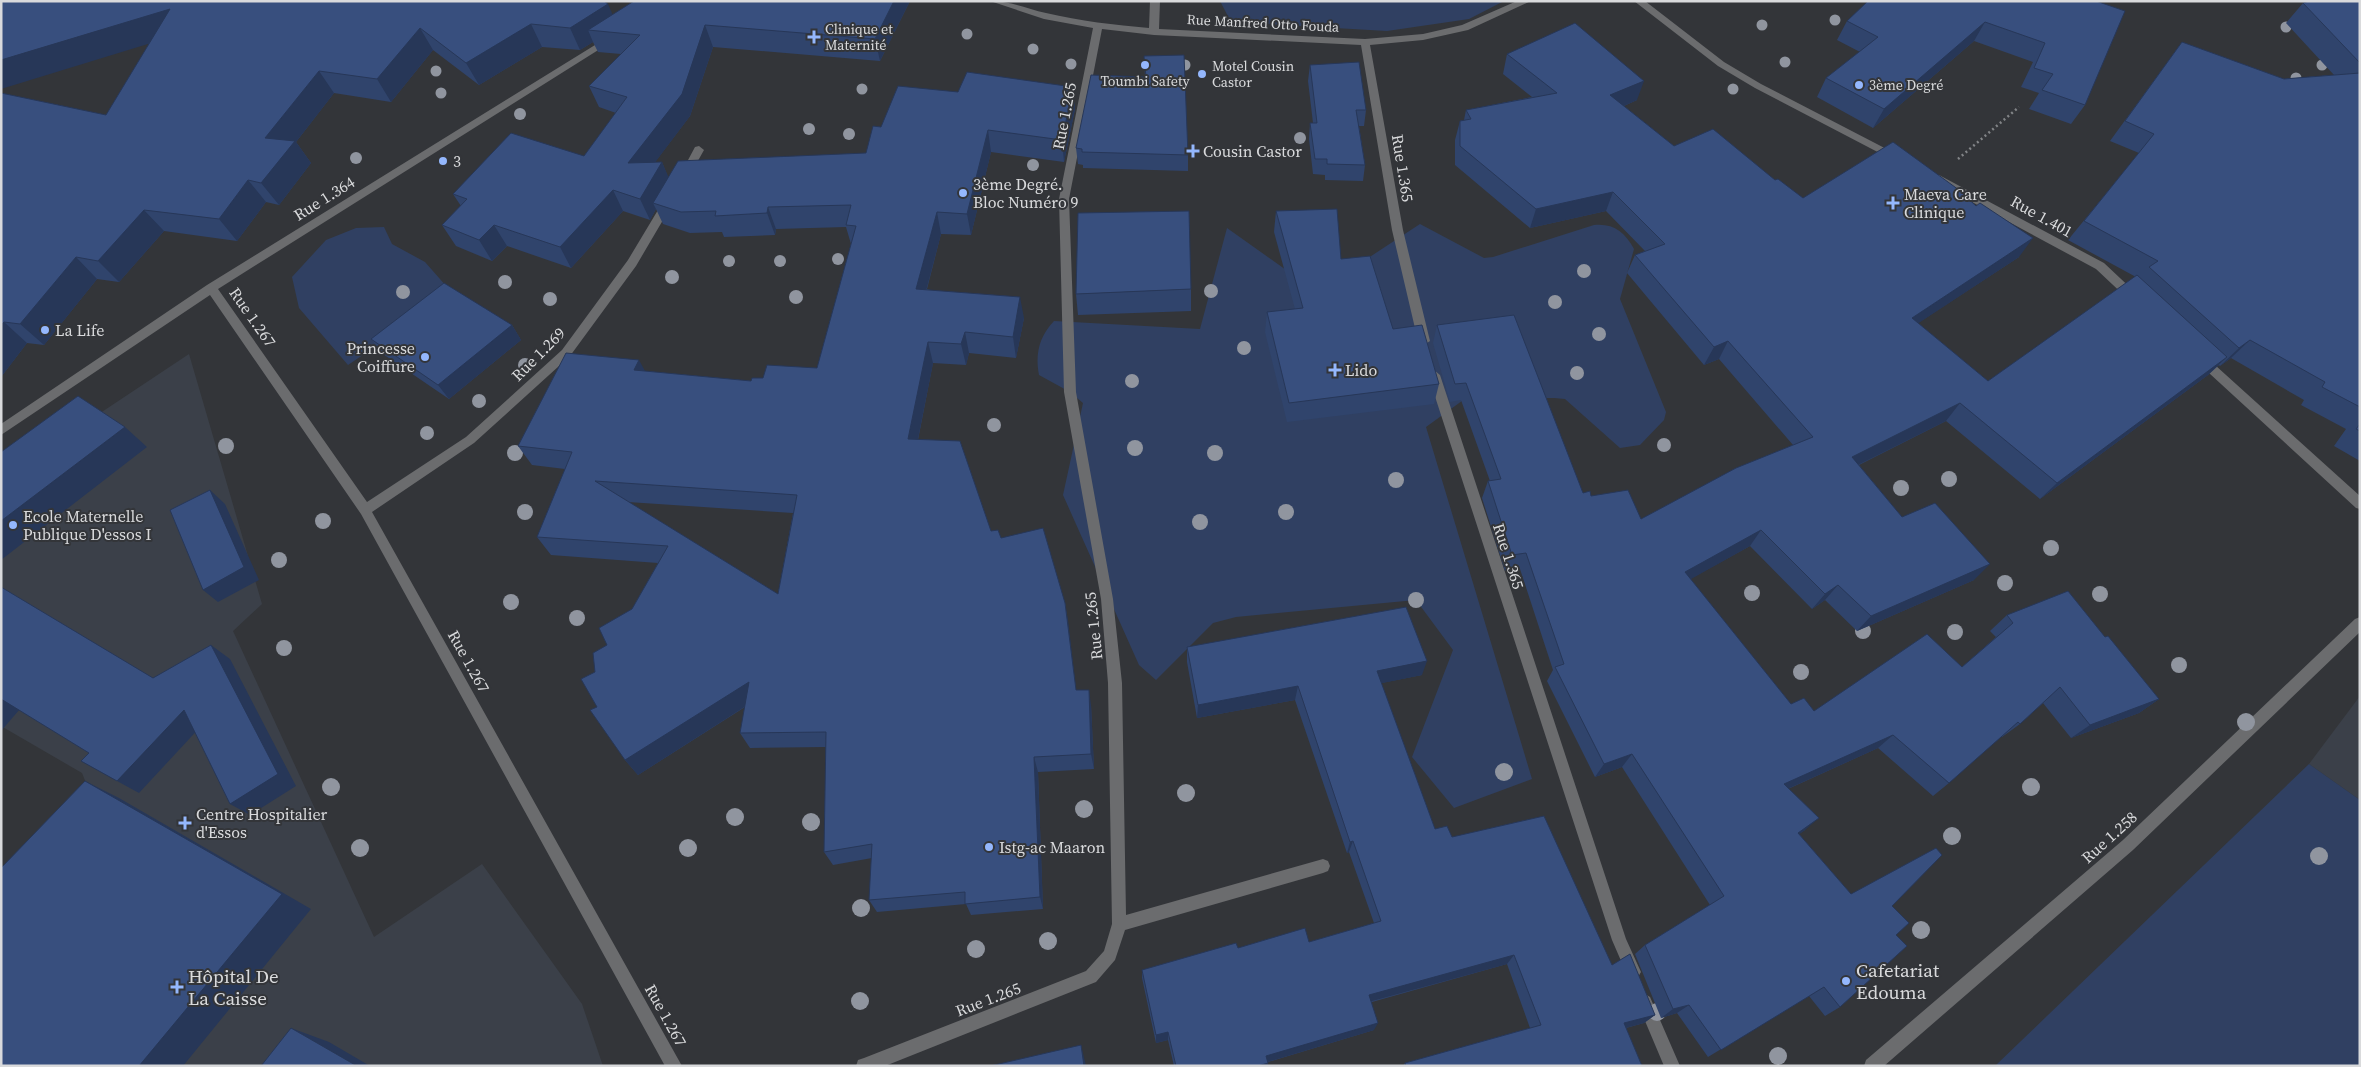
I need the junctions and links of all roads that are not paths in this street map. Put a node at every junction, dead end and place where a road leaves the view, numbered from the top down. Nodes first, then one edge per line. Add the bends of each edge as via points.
1 (995, 1) edge
2 (1156, 1) edge
3 (1526, 1) edge
4 (1639, 1) edge
5 (1098, 26) junction
6 (1154, 32) junction
7 (619, 33) edge
8 (1365, 42) junction
9 (699, 150) dead end
10 (1902, 160) edge
11 (1932, 175) edge
12 (211, 288) junction
13 (2143, 306) edge
14 (2194, 352) edge
15 (1, 430) edge
16 (2360, 504) edge
17 (365, 510) junction
18 (2360, 623) edge
19 (1323, 866) dead end
20 (1119, 924) junction
21 (674, 1066) edge
22 (864, 1066) edge
23 (1672, 1066) edge
24 (1872, 1066) edge

1 - 5 street, Rue Manfred Otto Fouda via 1044,16
2 - 6 street
3 - 8 street, Rue Manfred Otto Fouda via 1465,28 1424,37
4 - 10 street via 1721,64
5 - 6 street, Rue Manfred Otto Fouda
5 - 20 street, Rue 1.265 via 1064,199 1070,392 1107,599 1115,683
6 - 8 street, Rue Manfred Otto Fouda
7 - 12 street, Rue 1.364
8 - 23 street, Rue 1.365 via 1393,212 1414,309 1449,427 1619,940
9 - 17 street, Rue 1.269 via 632,263 566,353 470,440
11 - 13 street, Rue 1.401 via 2100,266
12 - 15 street, Rue 1.364
12 - 17 street, Rue 1.267
14 - 16 street
17 - 21 street, Rue 1.267
18 - 24 street, Rue 1.258 via 2128,845
19 - 20 street
20 - 22 street, Rue 1.265 via 1110,955 1091,977

